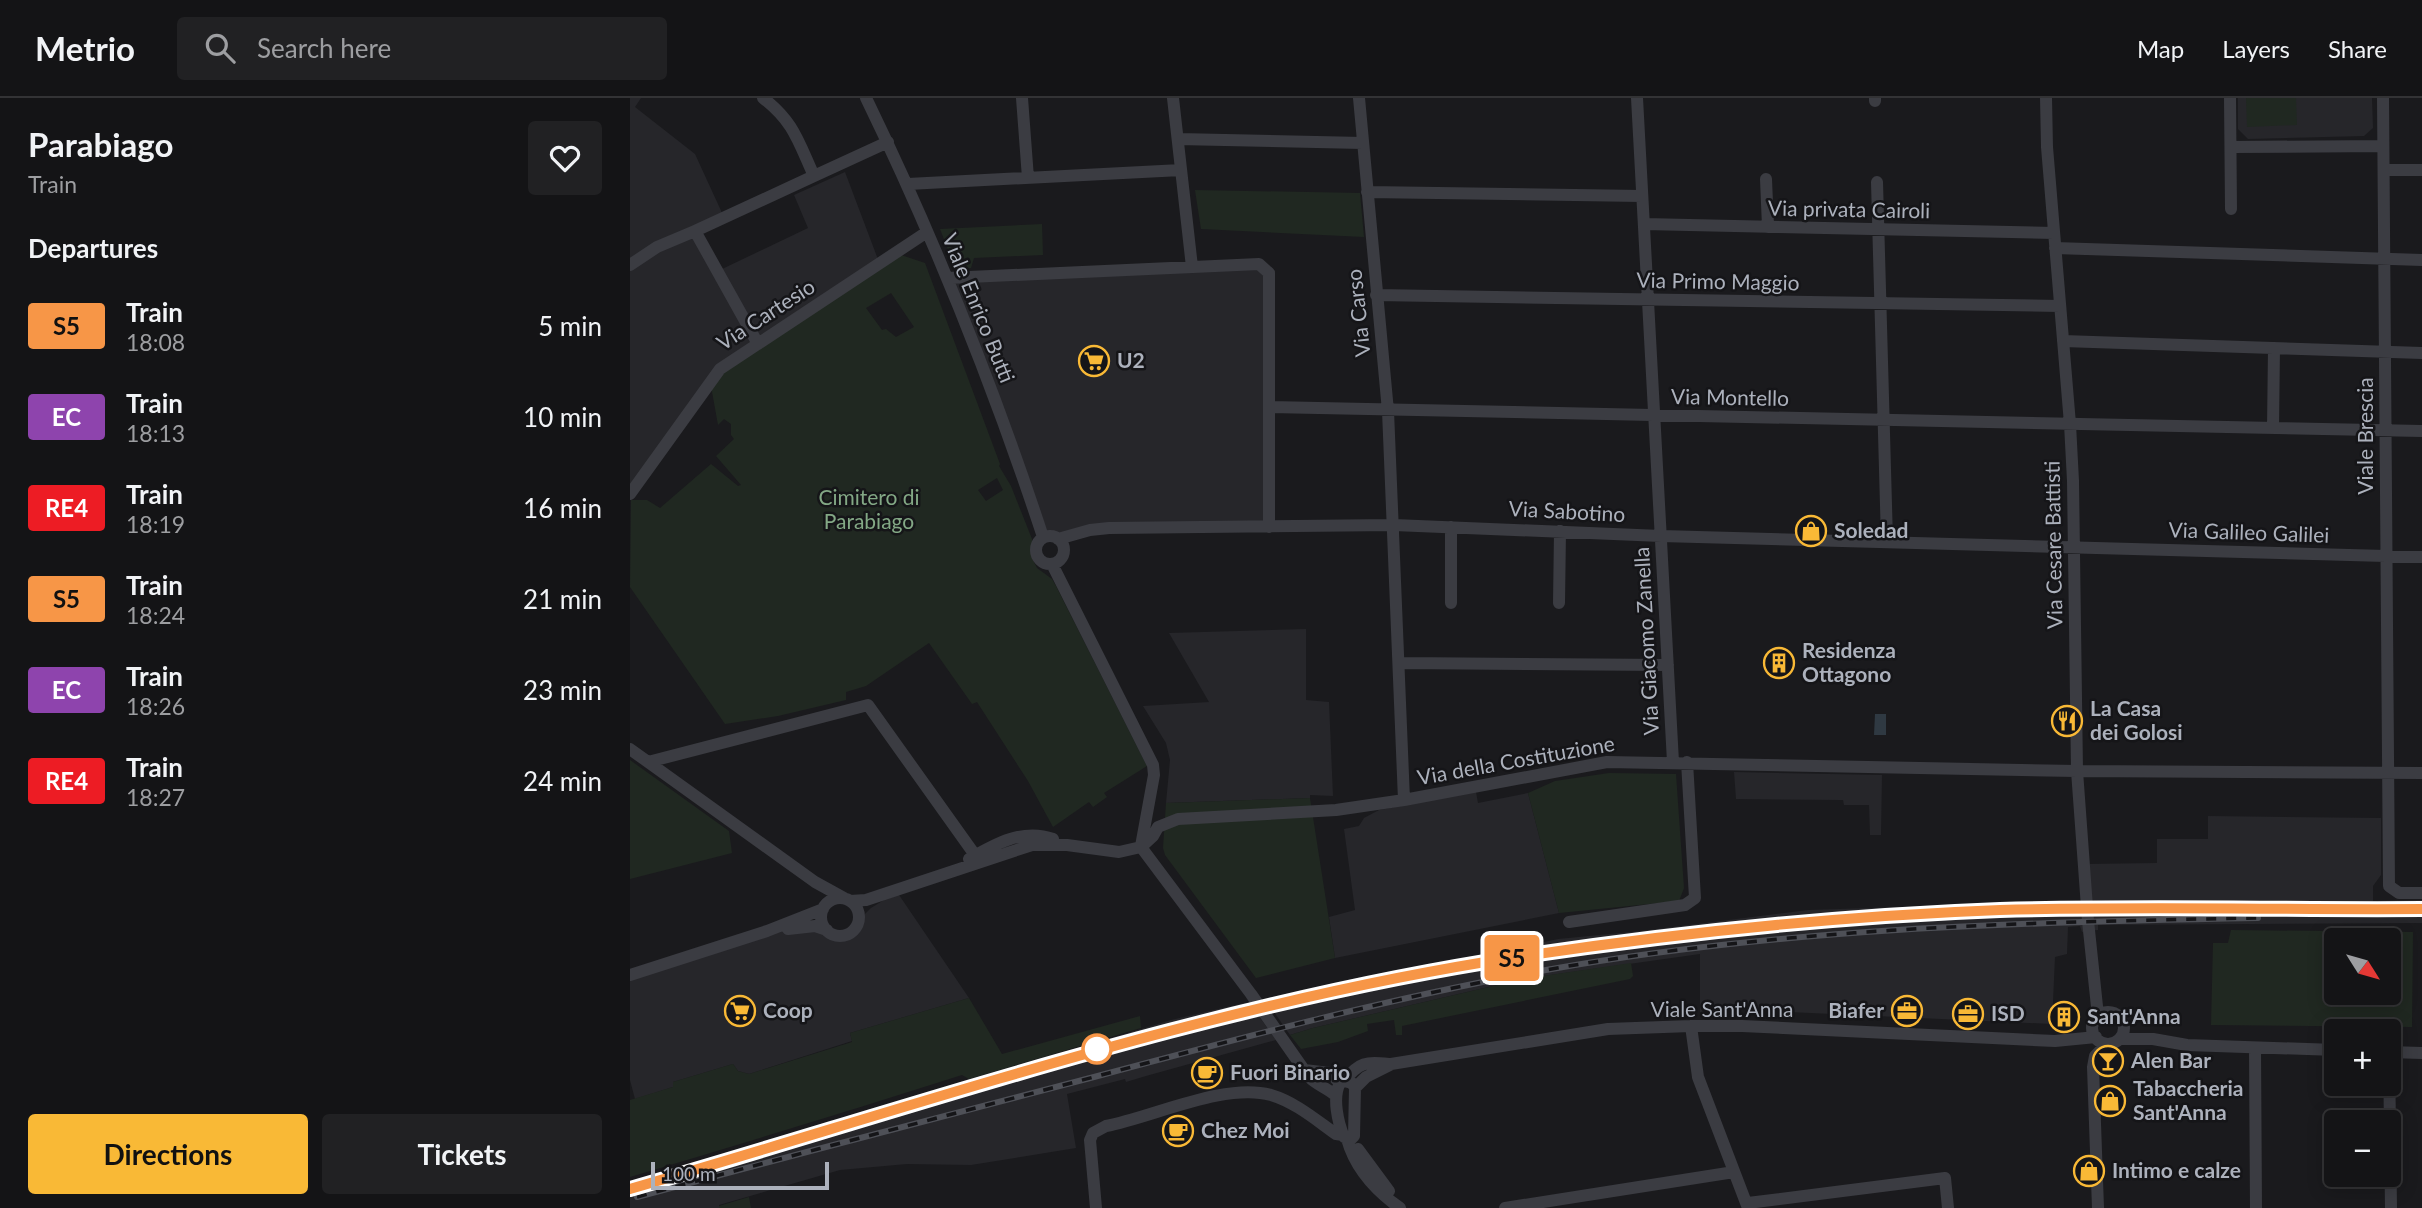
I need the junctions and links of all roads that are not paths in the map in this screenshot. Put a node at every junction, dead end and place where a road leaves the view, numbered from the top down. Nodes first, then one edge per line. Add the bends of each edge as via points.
1 (762, 98) edge
2 (866, 98) edge
3 (1021, 98) edge
4 (1173, 98) edge
5 (1359, 98) edge
6 (1637, 98) edge
7 (2046, 98) edge
8 (2230, 98) edge
9 (2383, 98) edge
10 (1178, 139) junction
11 (888, 142) junction
12 (1363, 143) junction
13 (2383, 146) junction
14 (2231, 147) junction
15 (1181, 170) junction
16 (2384, 170) junction
17 (2422, 170) edge
18 (814, 176) junction
19 (1028, 178) junction
20 (1766, 179) dead end
21 (1877, 182) dead end
22 (908, 184) junction
23 (1367, 192) junction
24 (1642, 196) junction
25 (2231, 209) dead end
26 (1644, 224) junction
27 (1768, 227) junction
28 (1878, 229) junction
29 (695, 231) junction
30 (927, 232) junction
31 (2054, 233) junction
32 (2055, 248) junction
33 (2384, 259) junction
34 (2422, 260) edge
35 (630, 265) edge
36 (1192, 267) junction
37 (947, 278) junction
38 (1376, 295) junction
39 (1648, 300) junction
40 (1880, 303) junction
41 (2060, 306) junction
42 (2063, 341) junction
43 (758, 344) junction
44 (2274, 348) junction
45 (2385, 352) junction
46 (2422, 353) edge
47 (1269, 407) junction
48 (1388, 411) junction
49 (1654, 415) junction
50 (1883, 420) junction
51 (2070, 424) junction
52 (2273, 428) junction
53 (2385, 430) junction
54 (2422, 431) edge
55 (630, 494) edge
56 (1394, 525) junction
57 (1269, 527) junction
58 (1451, 527) junction
59 (1560, 531) junction
60 (1661, 536) junction
61 (1043, 537) junction
62 (1058, 538) junction
63 (1888, 541) junction
64 (2074, 547) junction
65 (2386, 556) junction
66 (2422, 557) edge
67 (1052, 564) junction
68 (1451, 603) dead end
69 (1559, 603) dead end
70 (1400, 663) junction
71 (1668, 665) junction
72 (630, 749) edge
73 (648, 762) junction
74 (1673, 762) junction
75 (1687, 762) junction
76 (2077, 771) junction
77 (2422, 773) edge
78 (2389, 774) junction
79 (1404, 800) junction
80 (1141, 846) junction
81 (977, 859) junction
82 (814, 882) junction
83 (894, 891) junction
84 (2422, 892) edge
85 (847, 900) junction
86 (824, 908) junction
87 (858, 919) junction
88 (1569, 922) dead end
89 (827, 930) junction
90 (767, 931) junction
91 (630, 975) edge
92 (2096, 991) junction
93 (2111, 1012) junction
94 (2096, 1018) junction
95 (2123, 1022) junction
96 (1691, 1026) junction
97 (2120, 1039) junction
98 (2153, 1039) junction
99 (2101, 1040) junction
100 (2055, 1041) junction
101 (2255, 1048) junction
102 (2324, 1050) edge
103 (2401, 1052) edge
104 (2422, 1053) edge
105 (1344, 1087) junction
106 (2390, 1096) edge
107 (1348, 1137) junction
108 (1734, 1172) junction
109 (1748, 1206) edge
110 (1399, 1207) edge
111 (1096, 1208) edge
112 (1506, 1208) edge
113 (1948, 1208) edge
114 (2098, 1208) edge
115 (2256, 1208) edge
116 (2392, 1208) edge

1 - 18 street via 791,124
2 - 11 street, Viale Enrico Butti
3 - 19 street
4 - 10 street
5 - 12 street, Via Carso
6 - 24 street, Via Giacomo Zanella
7 - 31 street, Via Cesare Battisti
8 - 14 street
9 - 13 street, Viale Brescia
10 - 12 street
10 - 15 street
11 - 18 street
11 - 22 street, Viale Enrico Butti
12 - 23 street, Via Carso
13 - 14 street
13 - 16 street, Viale Brescia
14 - 25 street
15 - 19 street
15 - 36 street
16 - 17 street
16 - 33 street, Viale Brescia
18 - 29 street
19 - 22 street
20 - 27 street
21 - 28 street
22 - 30 street, Viale Enrico Butti
23 - 24 street
23 - 38 street, Via Carso
24 - 26 street, Via Giacomo Zanella
26 - 27 street, Via privata Cairoli
26 - 39 street, Via Giacomo Zanella
27 - 28 street, Via privata Cairoli
28 - 31 street, Via privata Cairoli
28 - 40 street
29 - 35 street
29 - 43 street
30 - 37 street, Viale Enrico Butti
30 - 43 street, Via Cartesio
31 - 32 street, Via Cesare Battisti
32 - 33 street
32 - 41 street, Via Cesare Battisti
33 - 34 street
33 - 45 street, Viale Brescia
36 - 37 street
36 - 47 street via 1259,264 1269,273
37 - 61 street, Viale Enrico Butti
38 - 39 street, Via Primo Maggio
38 - 48 street, Via Carso
39 - 40 street, Via Primo Maggio
39 - 49 street, Via Giacomo Zanella
40 - 41 street, Via Primo Maggio
40 - 50 street
41 - 42 street, Via Cesare Battisti
42 - 44 street
42 - 51 street, Via Cesare Battisti
43 - 55 street, Via Cartesio via 720,369
44 - 45 street
44 - 52 street
45 - 46 street
45 - 53 street, Viale Brescia
47 - 48 street, Via Montello
47 - 57 street
48 - 49 street, Via Montello
48 - 56 street, Via Carso
49 - 50 street, Via Montello
49 - 60 street, Via Giacomo Zanella
50 - 51 street, Via Montello
50 - 63 street
51 - 52 street, Via Montello
51 - 64 street, Via Cesare Battisti
52 - 53 street, Via Montello
53 - 54 street, Via Montello
53 - 65 street, Viale Brescia
56 - 57 street, Via Sabotino
56 - 58 street, Via Sabotino
56 - 70 street, Via Carso
57 - 62 street, Via Sabotino via 1109,528
58 - 59 street, Via Sabotino
58 - 68 street
59 - 60 street, Via Sabotino
59 - 69 street
60 - 63 street, Via Sabotino
60 - 71 street, Via Giacomo Zanella
61 - 62 street
61 - 67 street via 1036,546 1037,557
62 - 67 street via 1063,554
63 - 64 street, Via Sabotino
64 - 65 street, Via Galileo Galilei
64 - 76 street, Via Cesare Battisti
65 - 66 street, Via Galileo Galilei
65 - 78 street, Viale Brescia
67 - 80 street via 1153,765
70 - 71 street
70 - 79 street, Via Carso
71 - 74 street, Via Giacomo Zanella
72 - 73 street
73 - 81 street via 868,705
73 - 82 street
74 - 75 street, Via della Costituzione
74 - 79 street, Via della Costituzione via 1607,762
75 - 76 street, Via della Costituzione
75 - 88 street via 1695,898 1685,905
76 - 78 street, Via della Costituzione
76 - 92 street, Via Cesare Battisti
77 - 78 street, Via della Costituzione
78 - 84 street, Viale Brescia via 2389,886 2399,893
79 - 80 street, Via della Costituzione via 1326,811 1178,819 1158,827
80 - 81 street via 1119,852 1032,835 1003,841
80 - 105 street via 1304,1070 1320,1087
81 - 83 street
82 - 85 street
82 - 86 street via 823,894
83 - 85 street via 866,900
83 - 87 street
85 - 86 street via 832,900
85 - 87 street via 858,911
86 - 89 street via 822,921
86 - 90 street
87 - 89 street via 845,935
89 - 90 street via 816,926
90 - 91 street
92 - 93 street, Via Cesare Battisti
92 - 94 street, Via Cesare Battisti
93 - 94 street
93 - 95 street
94 - 99 street via 2092,1028
94 - 100 street, Viale Sant'Anna
95 - 97 street
95 - 98 street
96 - 100 street, Viale Sant'Anna
96 - 105 street, Viale Sant'Anna via 1608,1029 1391,1064 1371,1062 1354,1068
96 - 108 street via 1698,1077
97 - 98 street
97 - 99 street
98 - 101 street
99 - 100 street, Viale Sant'Anna
99 - 114 street via 2093,1067
101 - 102 street
101 - 115 street
103 - 104 street
105 - 107 street
105 - 107 street
106 - 116 street
107 - 110 street via 1365,1175
107 - 111 street via 1271,1095 1237,1093 1185,1104 1093,1133 1090,1150
108 - 109 street
108 - 112 street
109 - 113 street via 1945,1178

